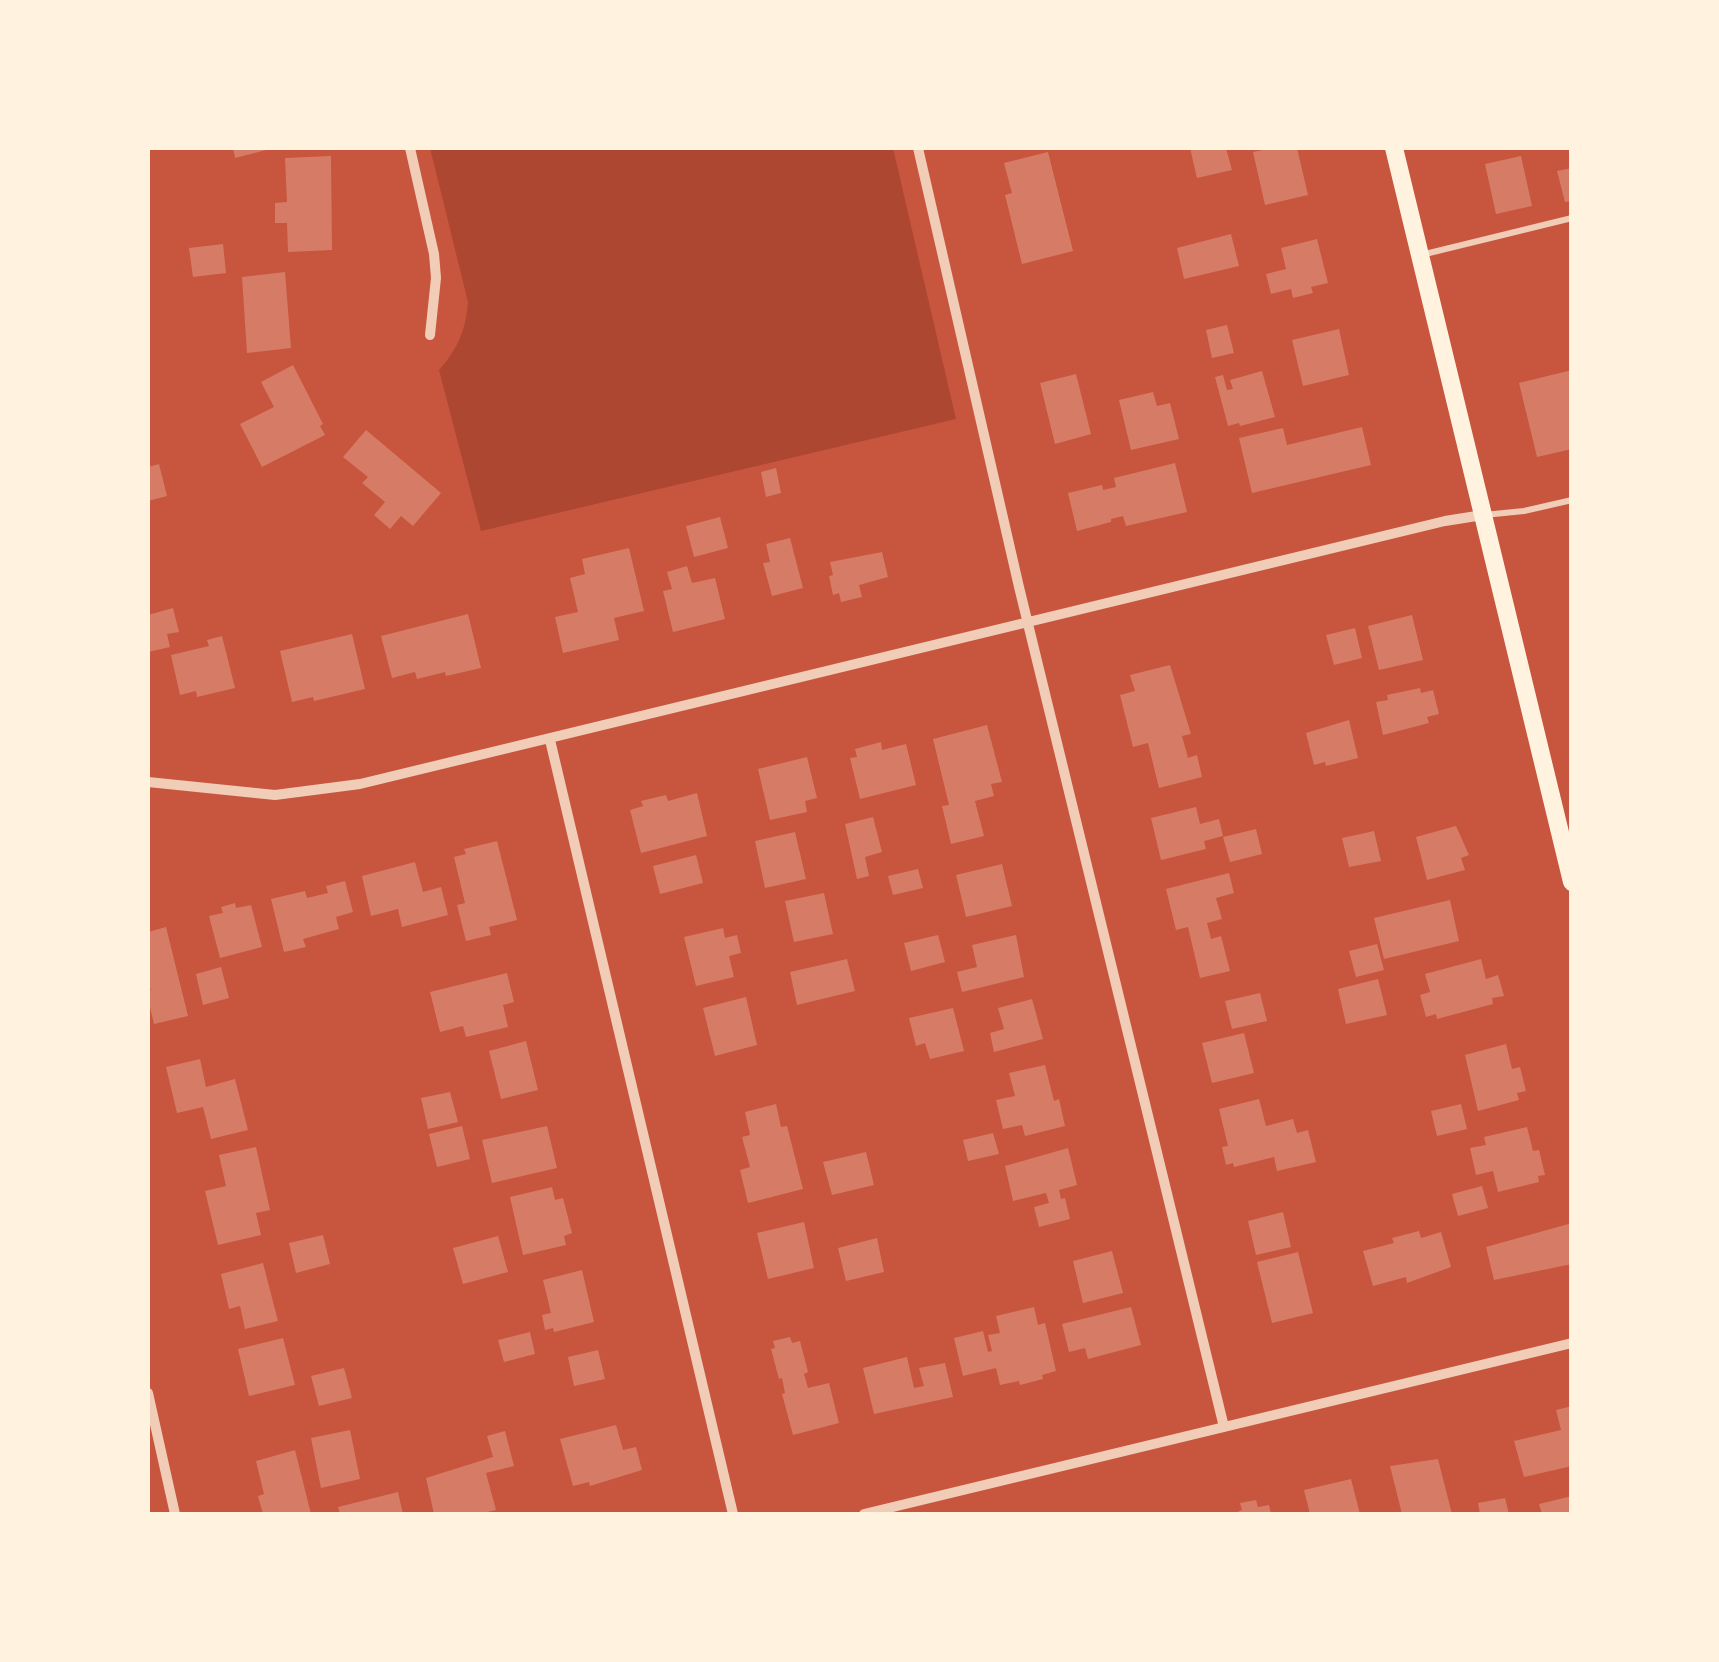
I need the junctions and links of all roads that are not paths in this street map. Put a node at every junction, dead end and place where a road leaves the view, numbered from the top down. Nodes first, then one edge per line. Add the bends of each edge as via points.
1 (410, 148) edge
2 (918, 148) edge
3 (1394, 148) edge
4 (1572, 218) edge
5 (1420, 256) junction
6 (430, 335) dead end
7 (1572, 500) edge
8 (1483, 516) junction
9 (1028, 622) junction
10 (550, 740) junction
11 (148, 782) edge
12 (1572, 882) edge
13 (1572, 1343) edge
14 (148, 1393) edge
15 (1224, 1427) junction
16 (176, 1514) edge
17 (733, 1514) edge
18 (864, 1514) edge

1 - 6 street via 434,254
2 - 9 street
3 - 5 main road
4 - 5 lane
5 - 8 main road
7 - 8 lane
8 - 9 street
8 - 12 main road
9 - 10 street
9 - 15 street
10 - 11 street via 304,793
10 - 17 street
13 - 15 street
14 - 16 street
15 - 18 street

